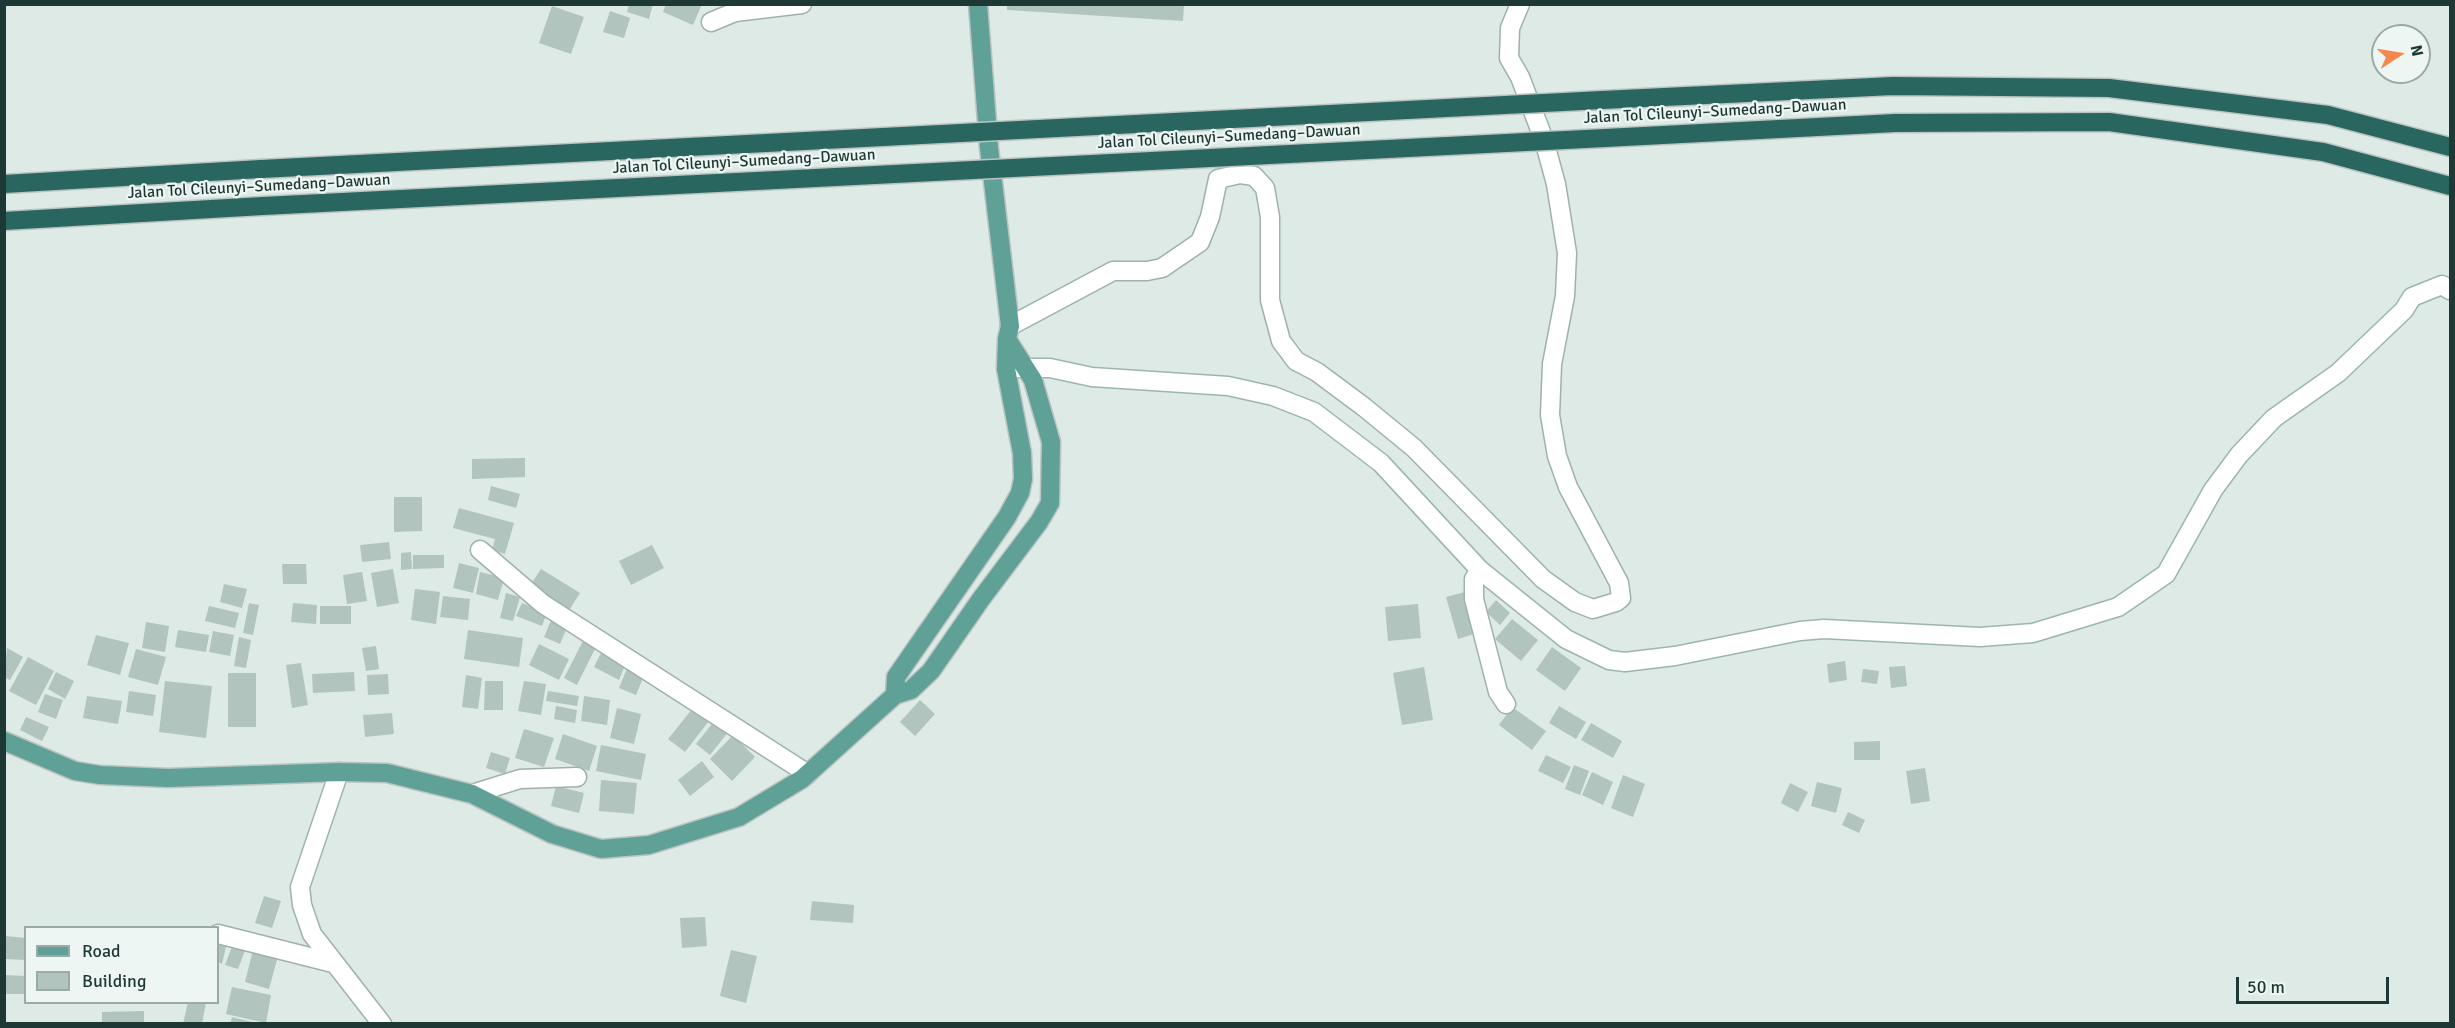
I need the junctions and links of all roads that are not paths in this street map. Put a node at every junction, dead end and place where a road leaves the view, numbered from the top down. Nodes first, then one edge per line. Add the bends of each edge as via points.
1 (978, 4) edge
2 (1520, 4) edge
3 (796, 6) edge
4 (711, 21) dead end
5 (2451, 147) edge
6 (4, 184) edge
7 (2451, 186) edge
8 (4, 221) edge
9 (2451, 290) edge
10 (1008, 332) junction
11 (1015, 368) junction
12 (480, 550) dead end
13 (1480, 570) junction
14 (895, 695) junction
15 (1506, 704) dead end
16 (4, 741) edge
17 (339, 772) junction
18 (808, 774) junction
19 (578, 777) dead end
20 (472, 794) junction
21 (219, 934) edge
22 (333, 963) junction
23 (382, 1023) edge

1 - 10 main road
2 - 10 street via 1510,28 1509,58 1544,140 1568,254 1565,296 1552,364 1550,415 1557,456 1568,487 1619,583 1621,598 1616,602 1593,609 1575,602 1543,579 1414,448 1364,406 1296,361 1281,341 1270,300 1269,217 1265,188 1254,176 1240,174 1218,179 1200,242 1162,268 1106,274
3 - 4 street via 735,12
5 - 6 highway, Jalan Tol Cileunyi–Sumedang–Dawuan, bridge via 2328,115 2109,88 1893,86
7 - 8 highway, Jalan Tol Cileunyi–Sumedang–Dawuan, bridge via 2323,152 2109,123 1894,123
9 - 13 street via 2442,285 2412,297 2404,310 2338,373 2274,418 2213,490 2172,566 2159,580 2118,607 2033,633 1980,637 1824,629 1625,662 1609,660 1566,639
10 - 11 main road
11 - 13 street via 1228,386 1273,396 1314,412 1381,463
11 - 14 main road via 1022,453 1020,493 1007,518 896,677
11 - 14 main road via 1033,380 1052,442 1050,502 1040,522 931,671 911,690
12 - 18 street via 543,604
13 - 15 street via 1474,579 1474,599 1498,692
14 - 18 main road
16 - 17 main road via 75,771 100,775 168,778
17 - 20 main road via 387,773
17 - 22 street via 300,887 306,923
18 - 20 main road via 747,813 706,829 649,845 601,849 552,834
19 - 20 street via 520,779
21 - 22 street
22 - 23 street

